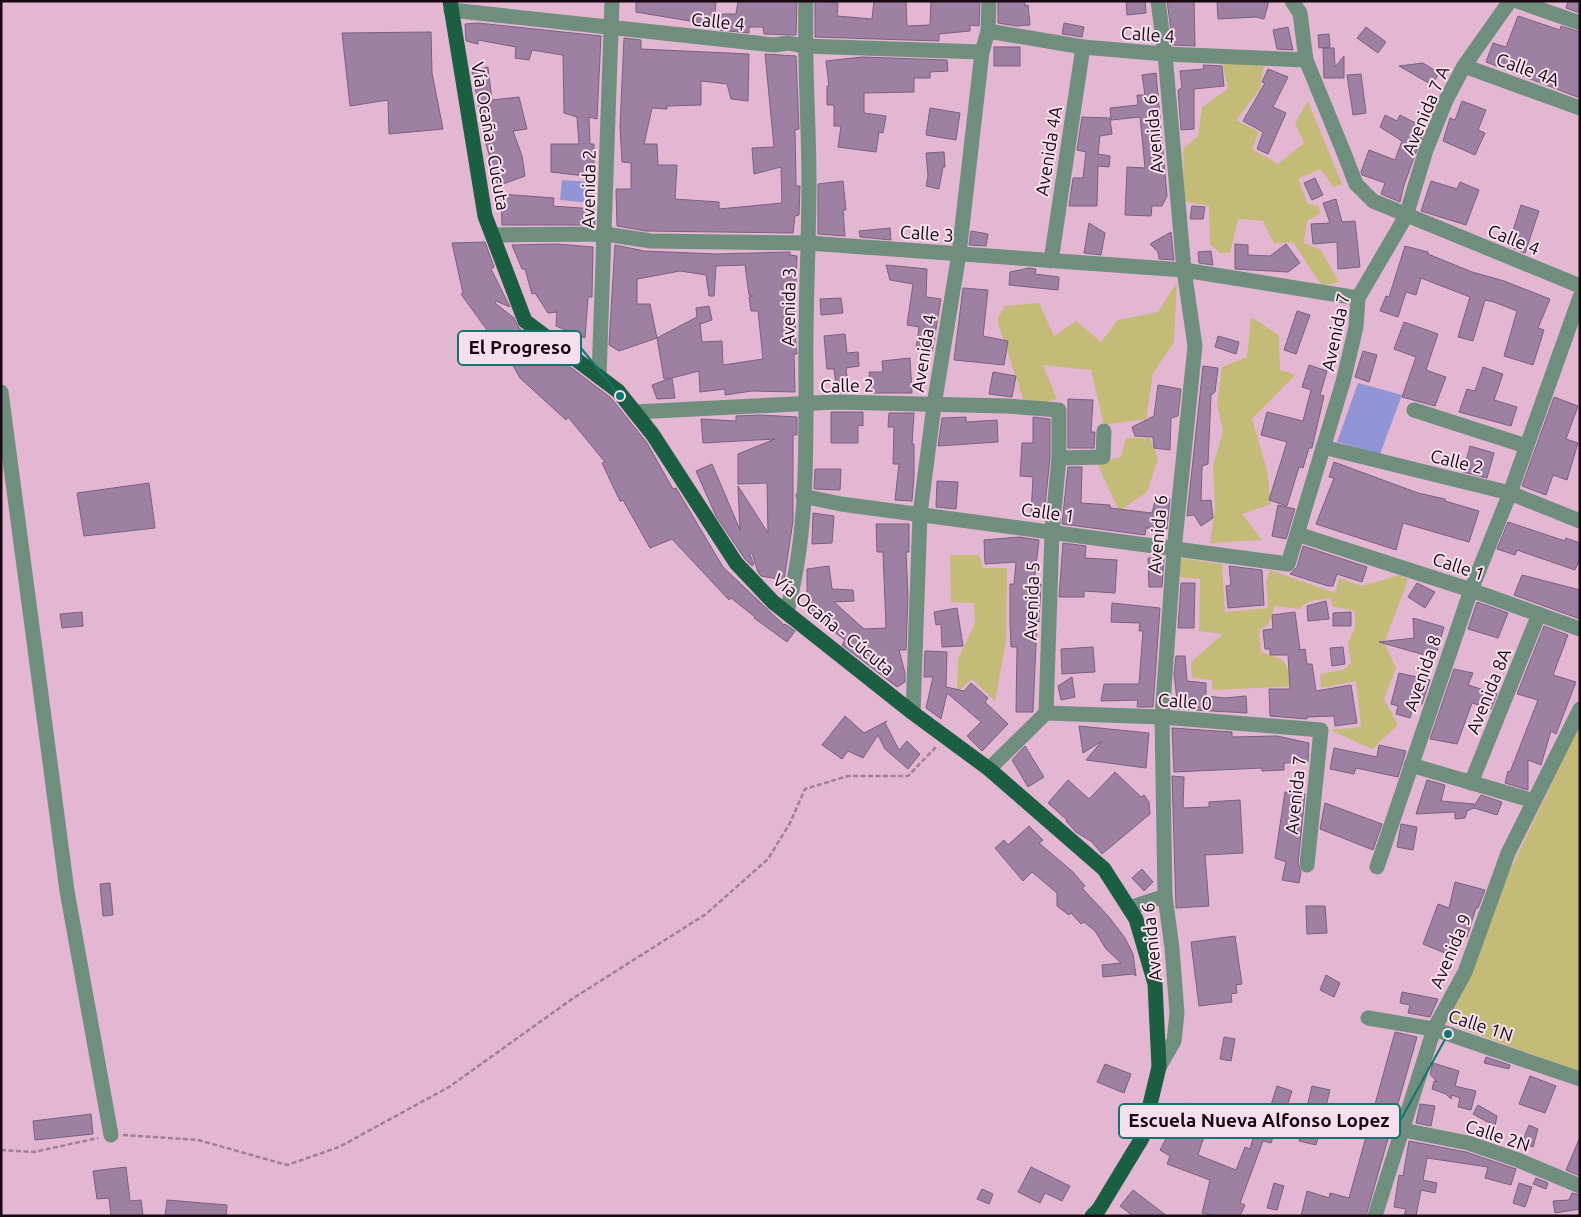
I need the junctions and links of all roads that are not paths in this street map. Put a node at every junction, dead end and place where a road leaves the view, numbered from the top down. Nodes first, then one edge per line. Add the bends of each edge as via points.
1 (612, 1) edge
2 (806, 1) edge
3 (990, 1) edge
4 (1158, 1) edge
5 (1292, 1) edge
6 (1510, 1) edge
7 (1517, 1) edge
8 (450, 5) edge
9 (1580, 23) edge
10 (610, 28) junction
11 (988, 30) junction
12 (804, 46) junction
13 (1083, 48) junction
14 (982, 52) junction
15 (1165, 54) junction
16 (1306, 60) junction
17 (1464, 66) junction
18 (1580, 108) edge
19 (1406, 216) junction
20 (605, 234) junction
21 (493, 235) junction
22 (808, 244) junction
23 (959, 254) junction
24 (1051, 261) junction
25 (1184, 270) junction
26 (1580, 286) edge
27 (1580, 297) edge
28 (1358, 298) junction
29 (599, 377) junction
30 (1, 392) edge
31 (806, 405) junction
32 (934, 405) junction
33 (1060, 410) joint
34 (1414, 410) dead end
35 (634, 412) junction
36 (1104, 431) dead end
37 (1526, 446) junction
38 (1323, 447) junction
39 (1059, 458) junction
40 (1510, 494) junction
41 (803, 496) junction
42 (920, 514) junction
43 (1580, 521) edge
44 (1052, 532) junction
45 (1297, 534) junction
46 (1174, 550) junction
47 (1288, 564) joint
48 (1471, 590) junction
49 (787, 611) junction
50 (1539, 614) junction
51 (1580, 629) edge
52 (1580, 709) edge
53 (913, 713) junction
54 (1046, 713) junction
55 (1162, 717) junction
56 (1321, 730) joint
57 (1411, 765) junction
58 (989, 768) junction
59 (1471, 783) junction
60 (1534, 801) junction
61 (1308, 864) dead end
62 (1377, 867) dead end
63 (1165, 896) junction
64 (1129, 908) junction
65 (1368, 1018) dead end
66 (1434, 1029) junction
67 (1159, 1067) junction
68 (1580, 1079) edge
69 (1403, 1130) junction
70 (111, 1135) road end
71 (1580, 1186) edge
72 (1092, 1216) edge
73 (1375, 1216) edge

1 - 10 street, Avenida 2
2 - 12 street, Avenida 3
3 - 11 street, Avenida 4
4 - 15 street, Avenida 6
5 - 16 street via 1300,13
6 - 17 street, Avenida 7 A
7 - 9 street
8 - 10 street, Calle 4
8 - 21 main road, Vía Ocaña - Cúcuta via 485,216
10 - 12 street, Calle 4
10 - 20 street, Avenida 2
11 - 13 street, Calle 4
11 - 14 street, Avenida 4
12 - 14 street, Calle 4
12 - 22 street, Avenida 3
13 - 15 street, Calle 4
13 - 24 street, Avenida 4A
14 - 23 street, Avenida 4
15 - 16 street, Calle 4
15 - 25 street, Avenida 6
16 - 19 street via 1356,184 1373,201
17 - 18 street, Calle 4A
17 - 19 street, Avenida 7 A via 1426,150
19 - 26 street, Calle 4
19 - 28 street, Avenida 7
20 - 21 street, Calle 3
20 - 22 street, Calle 3 via 651,241
20 - 29 street, Avenida 2
21 - 29 main road, Vía Ocaña - Cúcuta via 525,321
22 - 23 street, Calle 3
22 - 31 street, Avenida 3
23 - 24 street, Calle 3
23 - 32 street, Avenida 4
24 - 25 street, Calle 3
25 - 28 street, Calle 3
25 - 46 street, Avenida 6 via 1194,346
27 - 37 street, Avenida 8
28 - 38 street, Avenida 7 via 1356,327 1344,382
29 - 35 main road, Vía Ocaña - Cúcuta via 618,391
30 - 70 street via 67,891
31 - 32 street, Calle 2 via 835,402
31 - 35 street, Calle 2
31 - 41 street, Avenida 3
32 - 33 street, Calle 2
32 - 42 street, Avenida 4
33 - 39 street, Avenida 5
34 - 37 street
35 - 49 main road, Vía Ocaña - Cúcuta via 653,435 736,563 773,602
36 - 39 street via 1102,457
37 - 40 street, Avenida 8
38 - 40 street, Calle 2
38 - 45 street, Avenida 7
39 - 44 street, Avenida 5
40 - 43 street, Calle 2
40 - 48 street, Avenida 8
41 - 42 street, Calle 1
41 - 49 street, Avenida 3 via 796,577
42 - 44 street, Calle 1
42 - 53 street, Avenida 4
44 - 46 street, Calle 1
44 - 54 street, Avenida 5
45 - 47 street, Avenida 7
45 - 48 street, Calle 1
46 - 47 street, Calle 1
46 - 55 street, Avenida 6
48 - 50 street, Calle 1
48 - 57 street, Avenida 8
49 - 53 main road, Vía Ocaña - Cúcuta
50 - 51 street, Calle 1
50 - 59 street, Avenida 8A
52 - 60 street, Avenida 9
53 - 58 main road, Vía Ocaña - Cúcuta
54 - 55 street, Calle 0
54 - 58 street
55 - 56 street, Calle 0
55 - 63 street, Avenida 6
56 - 61 street, Avenida 7
57 - 59 street
57 - 62 street, Avenida 8
58 - 64 main road, Vía Ocaña - Cúcuta via 1104,869
59 - 60 street
60 - 66 street, Avenida 9 via 1508,853 1465,972
63 - 64 street
63 - 67 street, Avenida 6 via 1177,1013 1174,1041
64 - 67 main road, Vía Ocaña - Cúcuta via 1136,919 1155,984
65 - 66 street, Calle 1N
66 - 68 street, Calle 1N
66 - 69 street, Avenida 9
67 - 72 main road, Vía Ocaña - Cúcuta via 1142,1138
69 - 71 street, Calle 2N via 1468,1143
69 - 73 street, Avenida 9

